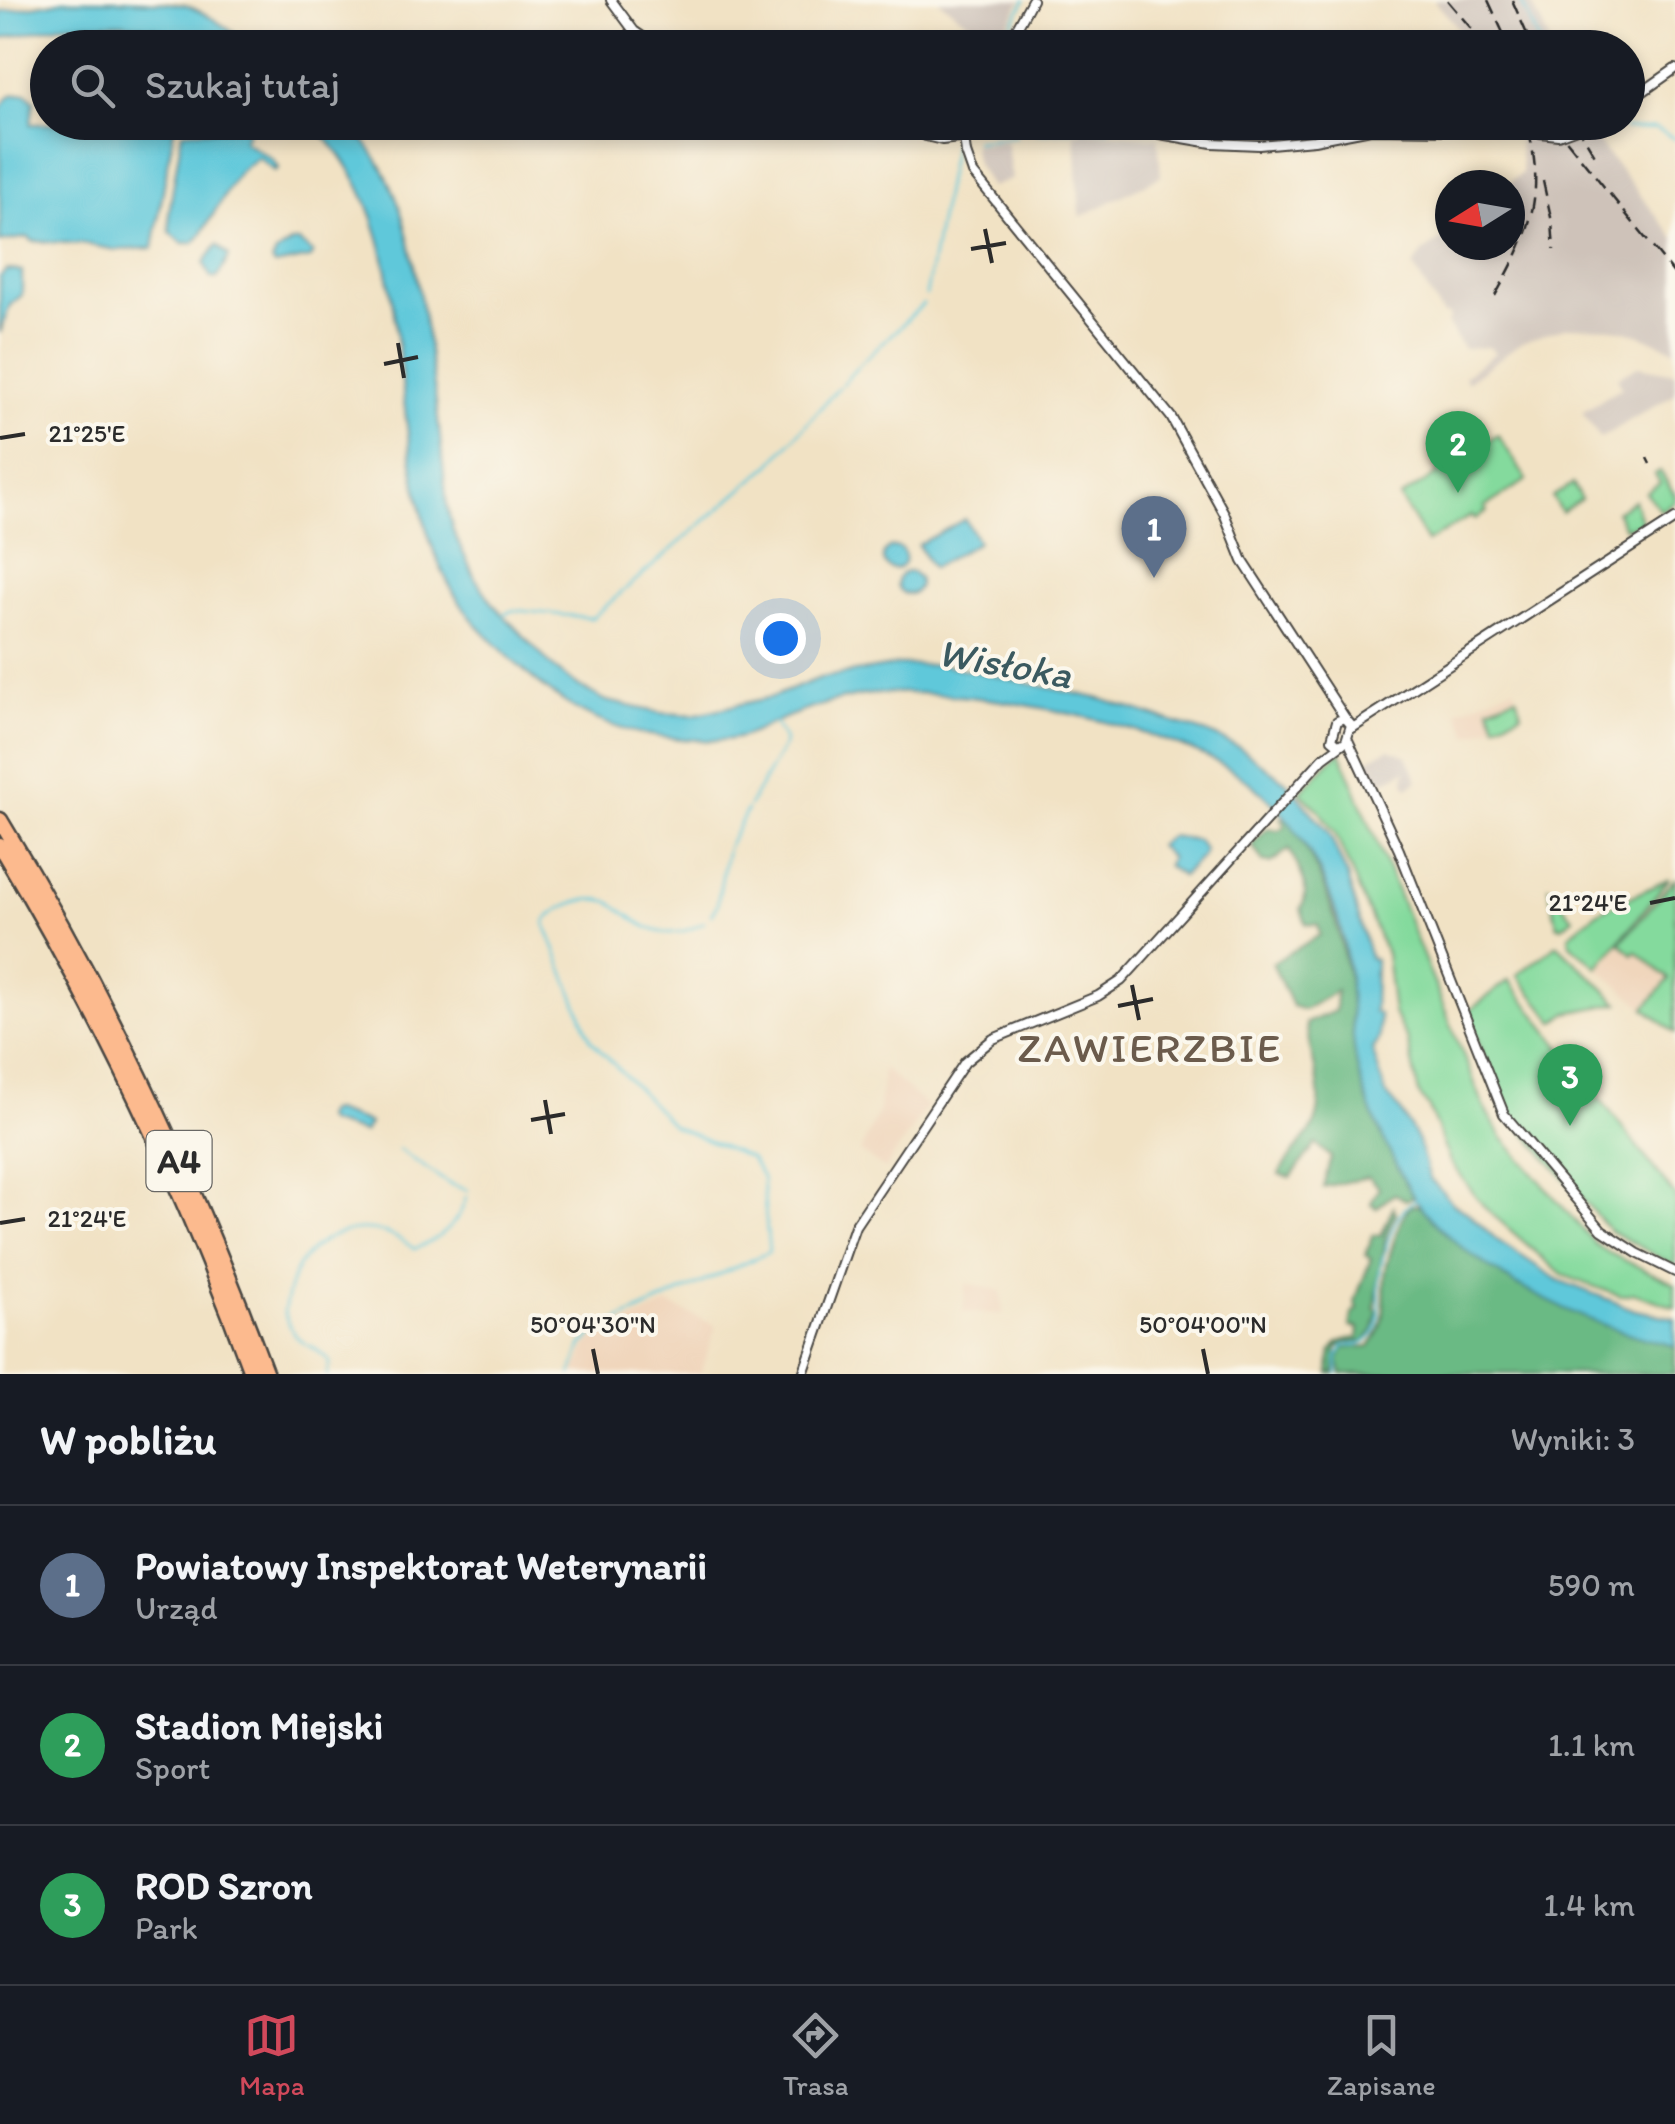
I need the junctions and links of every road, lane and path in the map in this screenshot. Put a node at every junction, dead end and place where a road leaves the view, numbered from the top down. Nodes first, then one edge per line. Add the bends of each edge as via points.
1 (611, 0) edge
2 (1032, 0) edge
3 (634, 30) edge
4 (1016, 30) edge
5 (1675, 70) edge
6 (1645, 90) edge
7 (964, 140) edge
8 (1194, 140) edge
9 (1314, 140) edge
10 (1675, 519) edge
11 (1342, 732) junction
12 (0, 820) edge
13 (0, 846) edge
14 (69, 955) junction
15 (1675, 1272) edge
16 (252, 1374) edge
17 (266, 1374) edge
18 (803, 1374) edge

1 - 3 street
2 - 4 street
5 - 6 street
7 - 11 street via 977,179 1171,417 1243,561 1328,694
8 - 9 street
10 - 11 street
11 - 15 street via 1398,850 1504,1114 1602,1230
11 - 18 street via 1109,991 993,1040 964,1062 855,1226
12 - 14 highway, A4 via 68,940
13 - 14 highway, A4
14 - 16 highway, A4 via 70,970 174,1180
14 - 17 highway, A4 via 142,1081

